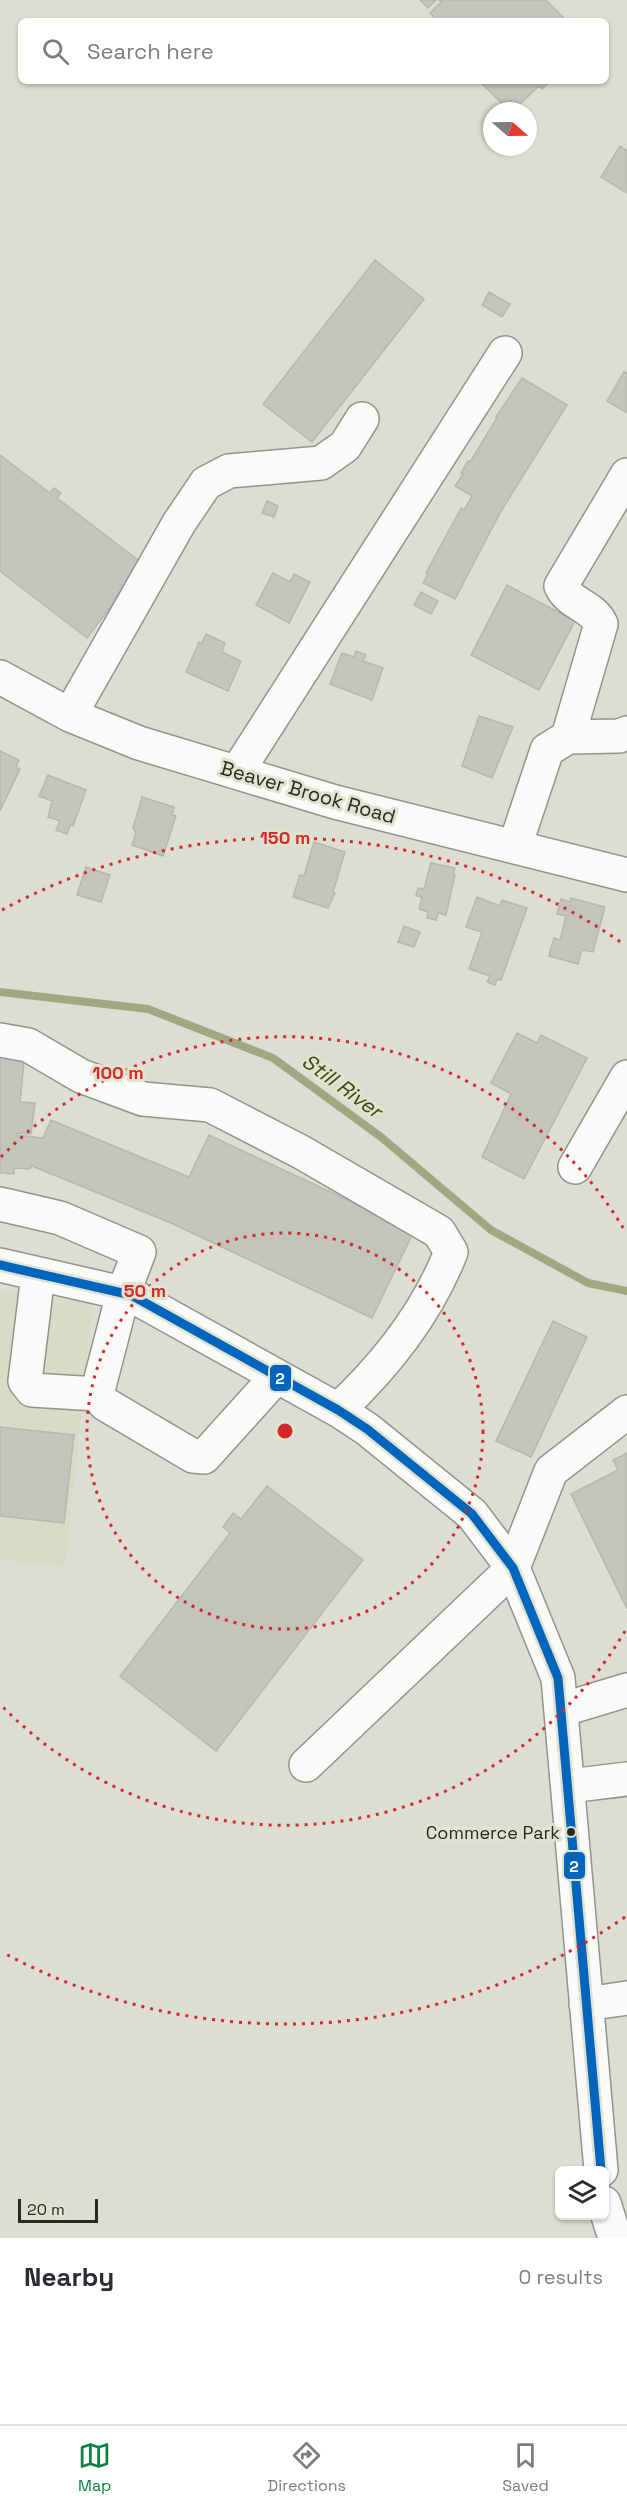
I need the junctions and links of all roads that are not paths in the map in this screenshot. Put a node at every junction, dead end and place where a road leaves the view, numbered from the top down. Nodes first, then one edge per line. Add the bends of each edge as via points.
1 (505, 352) dead end
2 (362, 419) dead end
3 (627, 475) edge
4 (0, 677) edge
5 (70, 715) junction
6 (627, 733) edge
7 (568, 737) junction
8 (237, 772) junction
9 (515, 846) junction
10 (627, 875) edge
11 (0, 1040) edge
12 (627, 1077) edge
13 (574, 1167) dead end
14 (0, 1204) edge
15 (0, 1264) edge
16 (38, 1275) junction
17 (123, 1294) junction
18 (277, 1376) junction
19 (97, 1394) junction
20 (339, 1410) junction
21 (627, 1412) edge
22 (513, 1568) junction
23 (627, 1690) edge
24 (561, 1710) junction
25 (306, 1765) dead end
26 (627, 1779) edge
27 (569, 1786) junction
28 (627, 1998) edge
29 (586, 2004) junction
30 (601, 2166) edge
31 (609, 2219) edge
32 (615, 2238) edge

1 - 8 street
2 - 5 street via 345,446 321,463 229,471 206,483
3 - 7 street via 561,586 566,596 596,612 602,624
4 - 5 street, Beaver Brook Road
5 - 8 street, Beaver Brook Road via 139,743
6 - 7 street
7 - 9 street via 547,750
8 - 9 street, Beaver Brook Road via 335,802
9 - 10 street, Beaver Brook Road
11 - 20 street via 28,1045 81,1076 143,1099 210,1105 440,1232 451,1252 443,1271 389,1358
12 - 13 street
14 - 17 street via 60,1218 139,1252
15 - 16 street
16 - 17 street
16 - 19 street via 25,1381 32,1390
17 - 18 street
17 - 19 street
18 - 19 street via 204,1457 193,1456 105,1404
18 - 20 street
20 - 22 street via 472,1514
21 - 22 street via 551,1471
22 - 24 street via 558,1678
22 - 25 street
23 - 24 street
24 - 27 street
26 - 27 street
27 - 29 street
28 - 29 street
29 - 30 street
31 - 32 street

